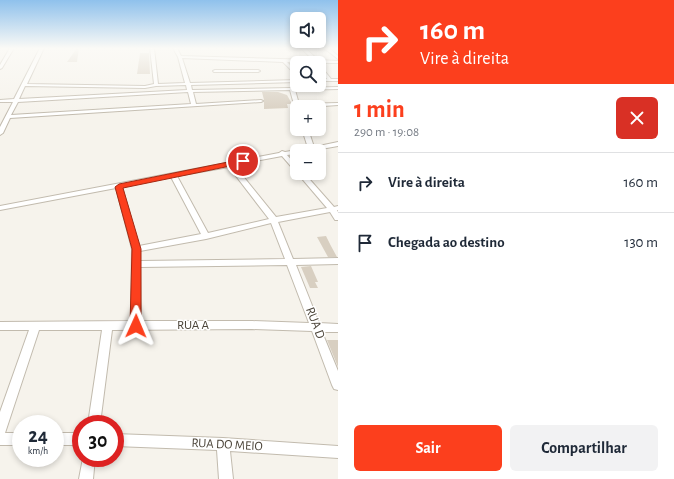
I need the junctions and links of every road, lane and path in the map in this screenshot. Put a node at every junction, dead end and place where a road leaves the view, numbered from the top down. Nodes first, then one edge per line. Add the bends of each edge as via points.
1 (31, 70) edge
2 (154, 70) edge
3 (183, 70) edge
4 (215, 71) joint
5 (258, 71) joint
6 (326, 74) edge
7 (326, 80) edge
8 (330, 80) junction
9 (338, 80) edge
10 (290, 81) edge
11 (265, 82) junction
12 (219, 83) junction
13 (187, 84) junction
14 (24, 85) junction
15 (156, 85) junction
16 (326, 88) edge
17 (338, 88) edge
18 (261, 89) junction
19 (290, 89) edge
20 (190, 92) junction
21 (16, 100) junction
22 (0, 101) edge
23 (261, 101) junction
24 (338, 104) edge
25 (194, 105) junction
26 (326, 105) edge
27 (262, 108) dead end
28 (8, 117) junction
29 (0, 133) edge
30 (338, 144) edge
31 (326, 146) edge
32 (290, 152) edge
33 (282, 154) junction
34 (290, 163) edge
35 (230, 164) junction
36 (174, 176) junction
37 (307, 180) edge
38 (119, 187) junction
39 (0, 208) edge
40 (335, 208) edge
41 (338, 218) edge
42 (274, 220) junction
43 (206, 236) junction
44 (136, 249) junction
45 (291, 262) junction
46 (338, 262) edge
47 (137, 264) junction
48 (108, 325) junction
49 (0, 326) edge
50 (35, 326) junction
51 (136, 326) junction
52 (317, 328) junction
53 (338, 328) edge
54 (338, 385) edge
55 (95, 415) edge
56 (0, 430) edge
57 (0, 439) edge
58 (12, 439) edge
59 (124, 440) edge
60 (223, 444) junction
61 (338, 452) edge
62 (88, 467) edge
63 (86, 479) edge
64 (226, 479) edge

1 - 14 street
2 - 15 street
3 - 13 street
4 - 5 street
4 - 12 street
5 - 11 street
6 - 8 street
7 - 8 street
8 - 9 street
10 - 11 street
11 - 12 street
12 - 13 street
13 - 15 street
13 - 20 street
14 - 15 street
14 - 21 street
16 - 17 street
18 - 19 street
18 - 20 street
18 - 23 street
20 - 21 street
20 - 25 street
21 - 22 street
21 - 28 street
23 - 25 street
23 - 27 street
24 - 26 street
25 - 28 street
28 - 29 street
30 - 31 street
32 - 33 street
33 - 34 street
33 - 35 street
35 - 36 street
35 - 42 street, RUA D
36 - 38 street
36 - 43 street
37 - 40 street
38 - 39 street
38 - 44 street
40 - 41 street
40 - 42 street
42 - 43 street
42 - 45 street, RUA D
43 - 44 street
44 - 47 street
45 - 46 street
45 - 47 street
45 - 52 street, RUA D
47 - 51 street
48 - 50 street, RUA A
48 - 51 street, RUA A
48 - 55 street
49 - 50 street, RUA A
50 - 56 street
51 - 52 street, RUA A via 252,325
52 - 53 street, RUA A
52 - 54 street, RUA D
57 - 58 street
59 - 60 street, RUA DO MEIO
60 - 61 street, RUA DO MEIO
60 - 64 street
62 - 63 street

